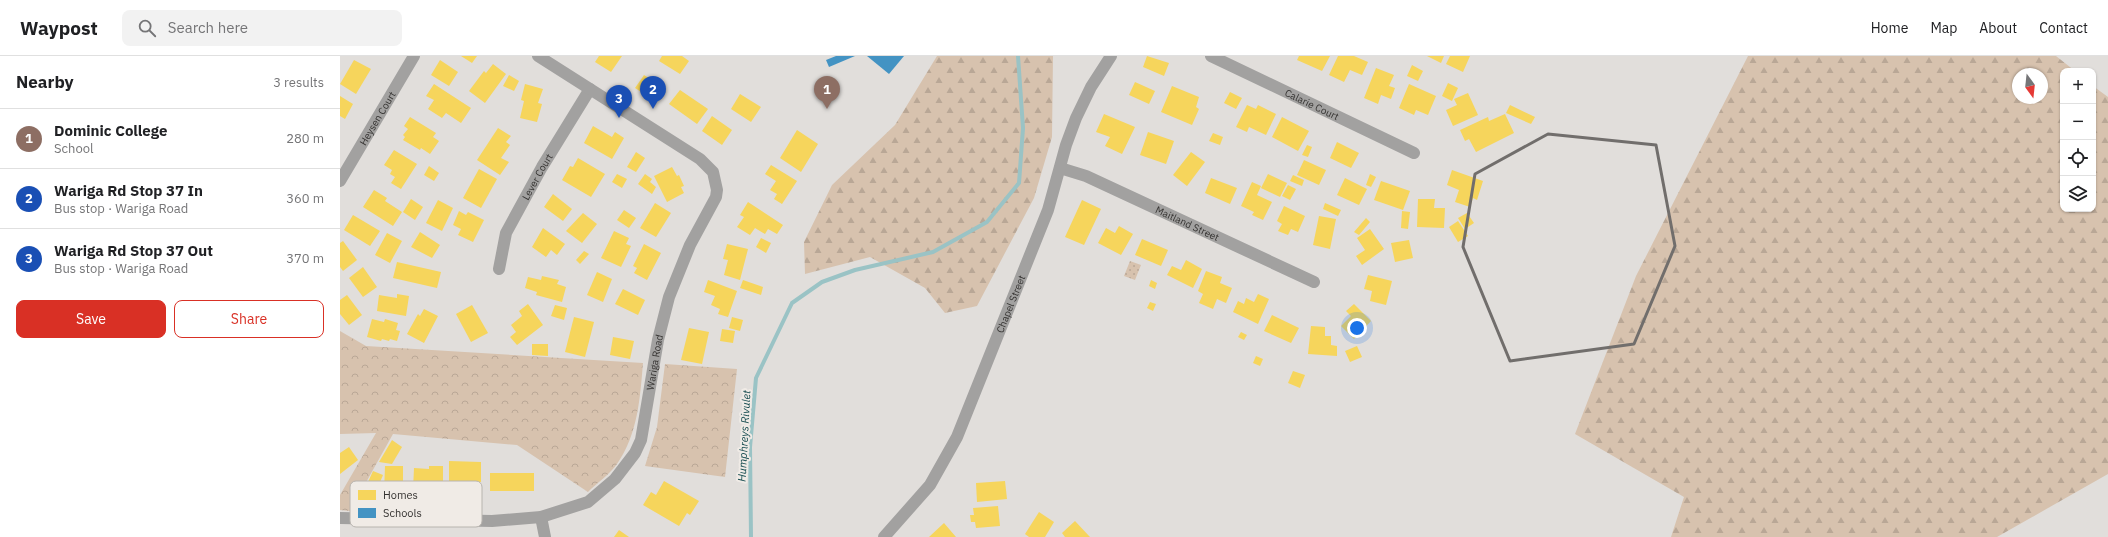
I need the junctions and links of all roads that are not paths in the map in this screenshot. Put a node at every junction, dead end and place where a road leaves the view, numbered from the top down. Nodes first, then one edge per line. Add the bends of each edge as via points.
1 (414, 56) edge
2 (538, 56) edge
3 (1111, 56) edge
4 (1211, 56) edge
5 (590, 89) junction
6 (1414, 153) dead end
7 (1060, 168) junction
8 (340, 181) edge
9 (498, 269) dead end
10 (1314, 282) dead end
11 (541, 517) junction
12 (340, 518) edge
13 (350, 518) edge
14 (482, 521) edge
15 (545, 537) edge
16 (884, 537) edge

1 - 8 street, Heysen Court
2 - 5 street, Wariga Road
3 - 7 street, Chapel Street via 1091,87 1076,118
4 - 6 street, Calarie Court
5 - 9 street, Lever Court via 542,167 506,233
5 - 11 street, Wariga Road via 700,159 712,172 717,190 713,204 680,267 669,297 658,340 644,431 635,453 615,479 588,502
7 - 10 street, Maitland Street via 1086,176
7 - 16 street, Chapel Street via 1040,233 956,437 930,485
11 - 14 street, Wariga Road
11 - 15 street
12 - 13 street, Wariga Road

